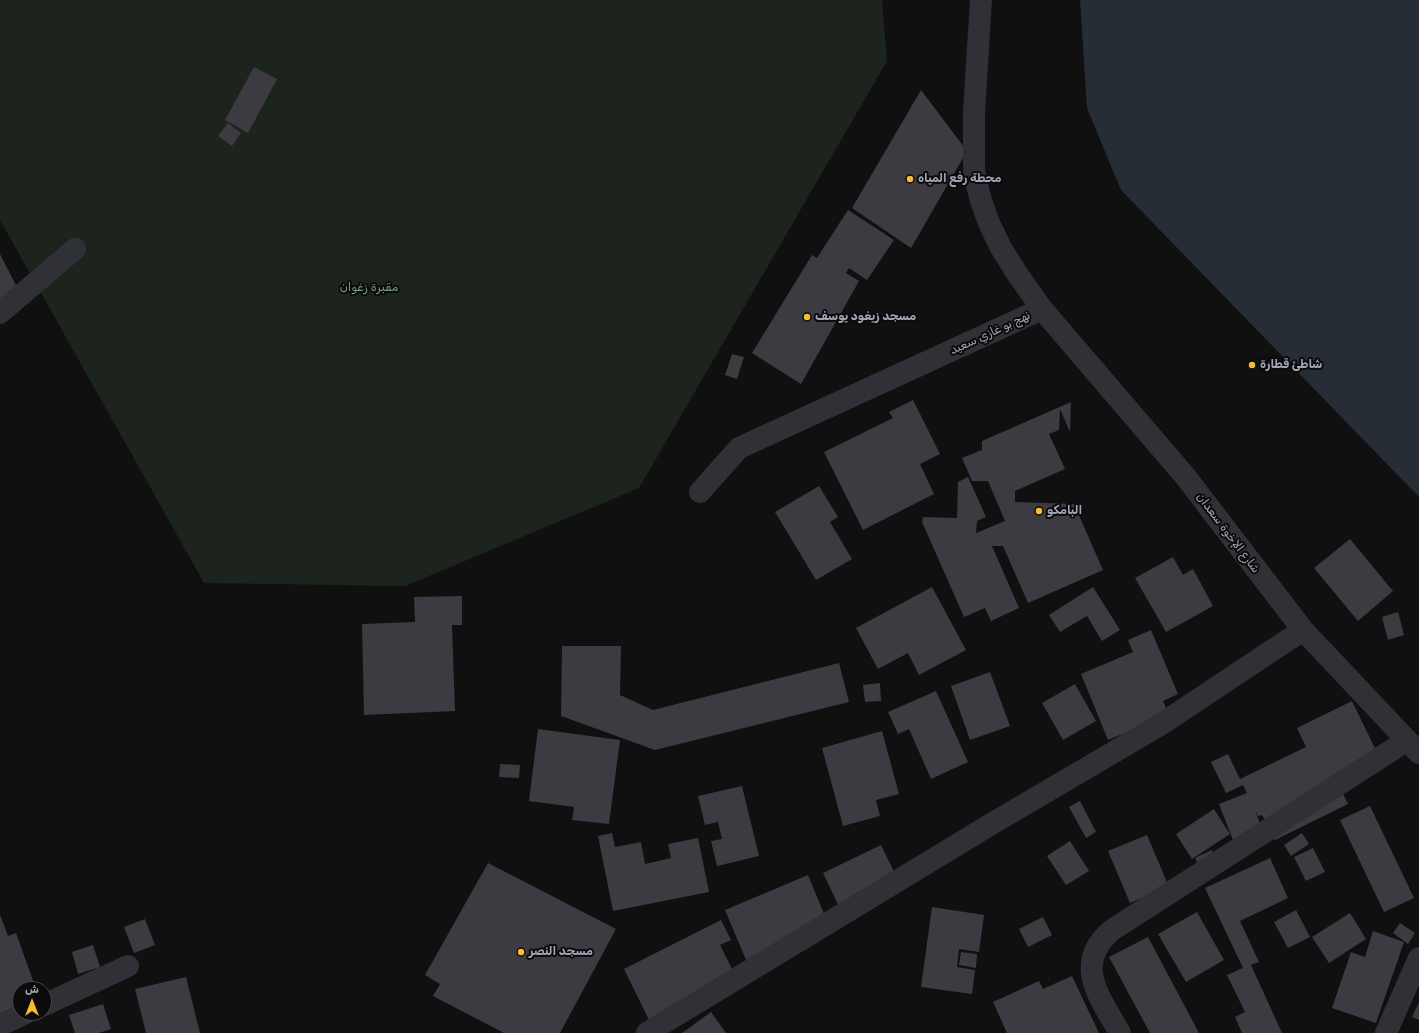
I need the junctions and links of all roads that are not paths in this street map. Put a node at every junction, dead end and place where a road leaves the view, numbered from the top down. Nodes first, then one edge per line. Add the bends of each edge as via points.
1 (981, 0) edge
2 (75, 249) dead end
3 (1042, 309) junction
4 (0, 313) edge
5 (700, 492) dead end
6 (1302, 630) junction
7 (1413, 747) edge
8 (1419, 958) edge
9 (128, 966) dead end
10 (52, 1001) edge
11 (12, 1019) edge
12 (0, 1025) edge
13 (647, 1033) edge
14 (1120, 1033) edge
15 (1386, 1033) edge

1 - 3 street, نهج بو غازي سعيد via 973,156 977,185 1001,248
2 - 4 street
3 - 5 street, نهج بو غازي سعيد via 739,448
3 - 6 street, شارع الإخوة سعدان via 1185,476
6 - 7 street, شارع الإخوة سعدان
6 - 13 street via 1160,725
7 - 14 street via 1104,937 1094,954 1091,974 1097,994
8 - 15 street
9 - 10 street
11 - 12 street

